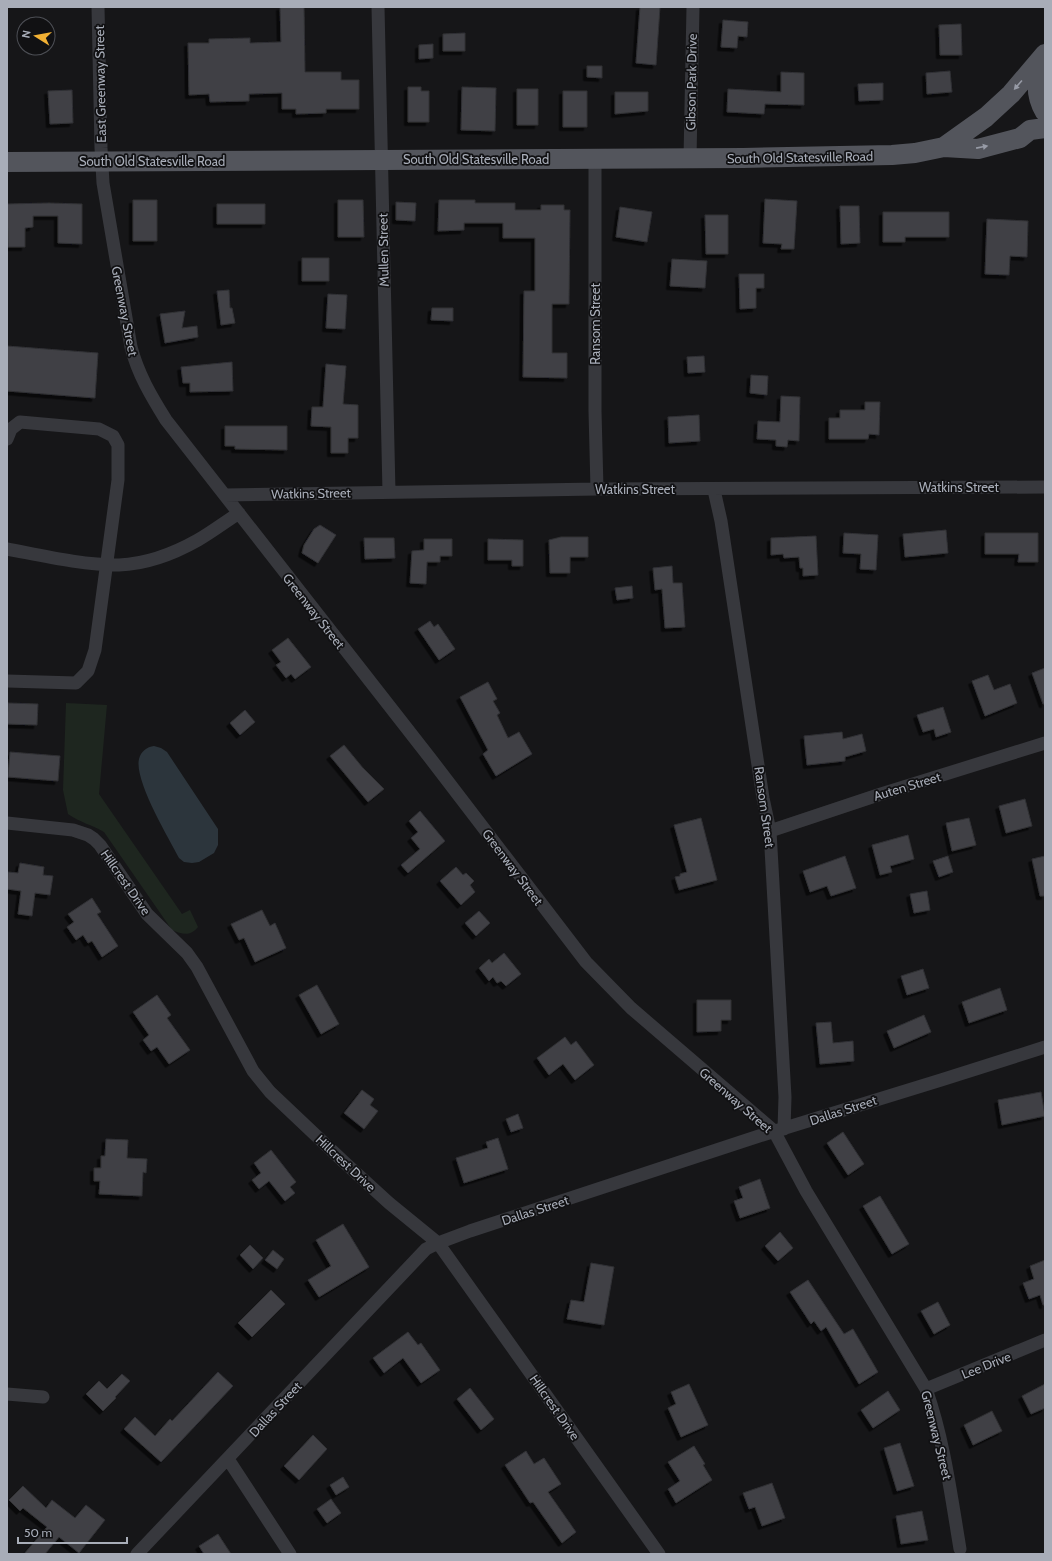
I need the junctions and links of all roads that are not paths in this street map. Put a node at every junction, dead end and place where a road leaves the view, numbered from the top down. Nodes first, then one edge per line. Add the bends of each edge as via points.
1 (98, 7) edge
2 (378, 7) edge
3 (693, 7) edge
4 (1044, 55) edge
5 (1045, 112) edge
6 (1045, 128) edge
7 (1020, 138) junction
8 (1045, 140) edge
9 (944, 147) junction
10 (595, 158) junction
11 (690, 158) junction
12 (381, 160) junction
13 (101, 161) junction
14 (7, 162) edge
15 (7, 439) edge
16 (1045, 487) edge
17 (597, 489) junction
18 (714, 490) junction
19 (389, 492) junction
20 (225, 495) junction
21 (239, 513) junction
22 (7, 549) edge
23 (107, 564) junction
24 (7, 681) edge
25 (1045, 743) edge
26 (7, 823) edge
27 (770, 831) junction
28 (1045, 1047) edge
29 (779, 1130) junction
30 (438, 1243) junction
31 (1045, 1340) edge
32 (926, 1389) junction
33 (7, 1394) edge
34 (43, 1397) dead end
35 (228, 1459) junction
36 (960, 1549) dead end
37 (137, 1554) edge
38 (290, 1554) edge
39 (659, 1554) edge

1 - 13 street, East Greenway Street
2 - 12 street, Mullen Street
3 - 11 street, Gibson Park Drive
4 - 5 main road via 1037,92
4 -> 9 main road, South Old Statesville Road via 1011,94 986,117
6 - 7 main road, South Old Statesville Road via 1030,130
7 - 8 main road
9 -> 7 main road, South Old Statesville Road via 978,149
9 - 11 main road, South Old Statesville Road via 892,155
10 - 11 main road, South Old Statesville Road
10 - 12 main road, South Old Statesville Road
10 - 17 street, Ransom Street
12 - 13 main road, South Old Statesville Road
12 - 19 street, Mullen Street
13 - 14 main road, South Old Statesville Road
13 - 20 street, Greenway Street via 135,361 144,385 166,420
15 - 23 street via 11,429 20,422 98,429 113,436 118,445 118,480
16 - 18 street, Watkins Street
17 - 18 street, Watkins Street
17 - 19 street, Watkins Street
18 - 27 street, Ransom Street
19 - 20 street, Watkins Street
20 - 21 street, Greenway Street
21 - 23 street via 198,540 170,553 142,562
21 - 29 street, Greenway Street via 586,962 631,1008
22 - 23 street
23 - 24 street via 95,650 88,671 76,683
25 - 27 street, Auten Street
26 - 30 street, Hillcrest Drive via 73,830 88,835 100,845 147,914 187,953 197,967 254,1071 270,1092 378,1193
27 - 29 street, Ransom Street via 786,1097
28 - 29 street, Dallas Street
29 - 30 street, Dallas Street
29 - 32 street, Greenway Street via 806,1191
30 - 35 street, Dallas Street via 426,1249 406,1268
30 - 39 street, Hillcrest Drive
31 - 32 street, Lee Drive
32 - 36 street, Greenway Street via 932,1404 945,1463
33 - 34 street
35 - 37 street, Dallas Street
35 - 38 street

